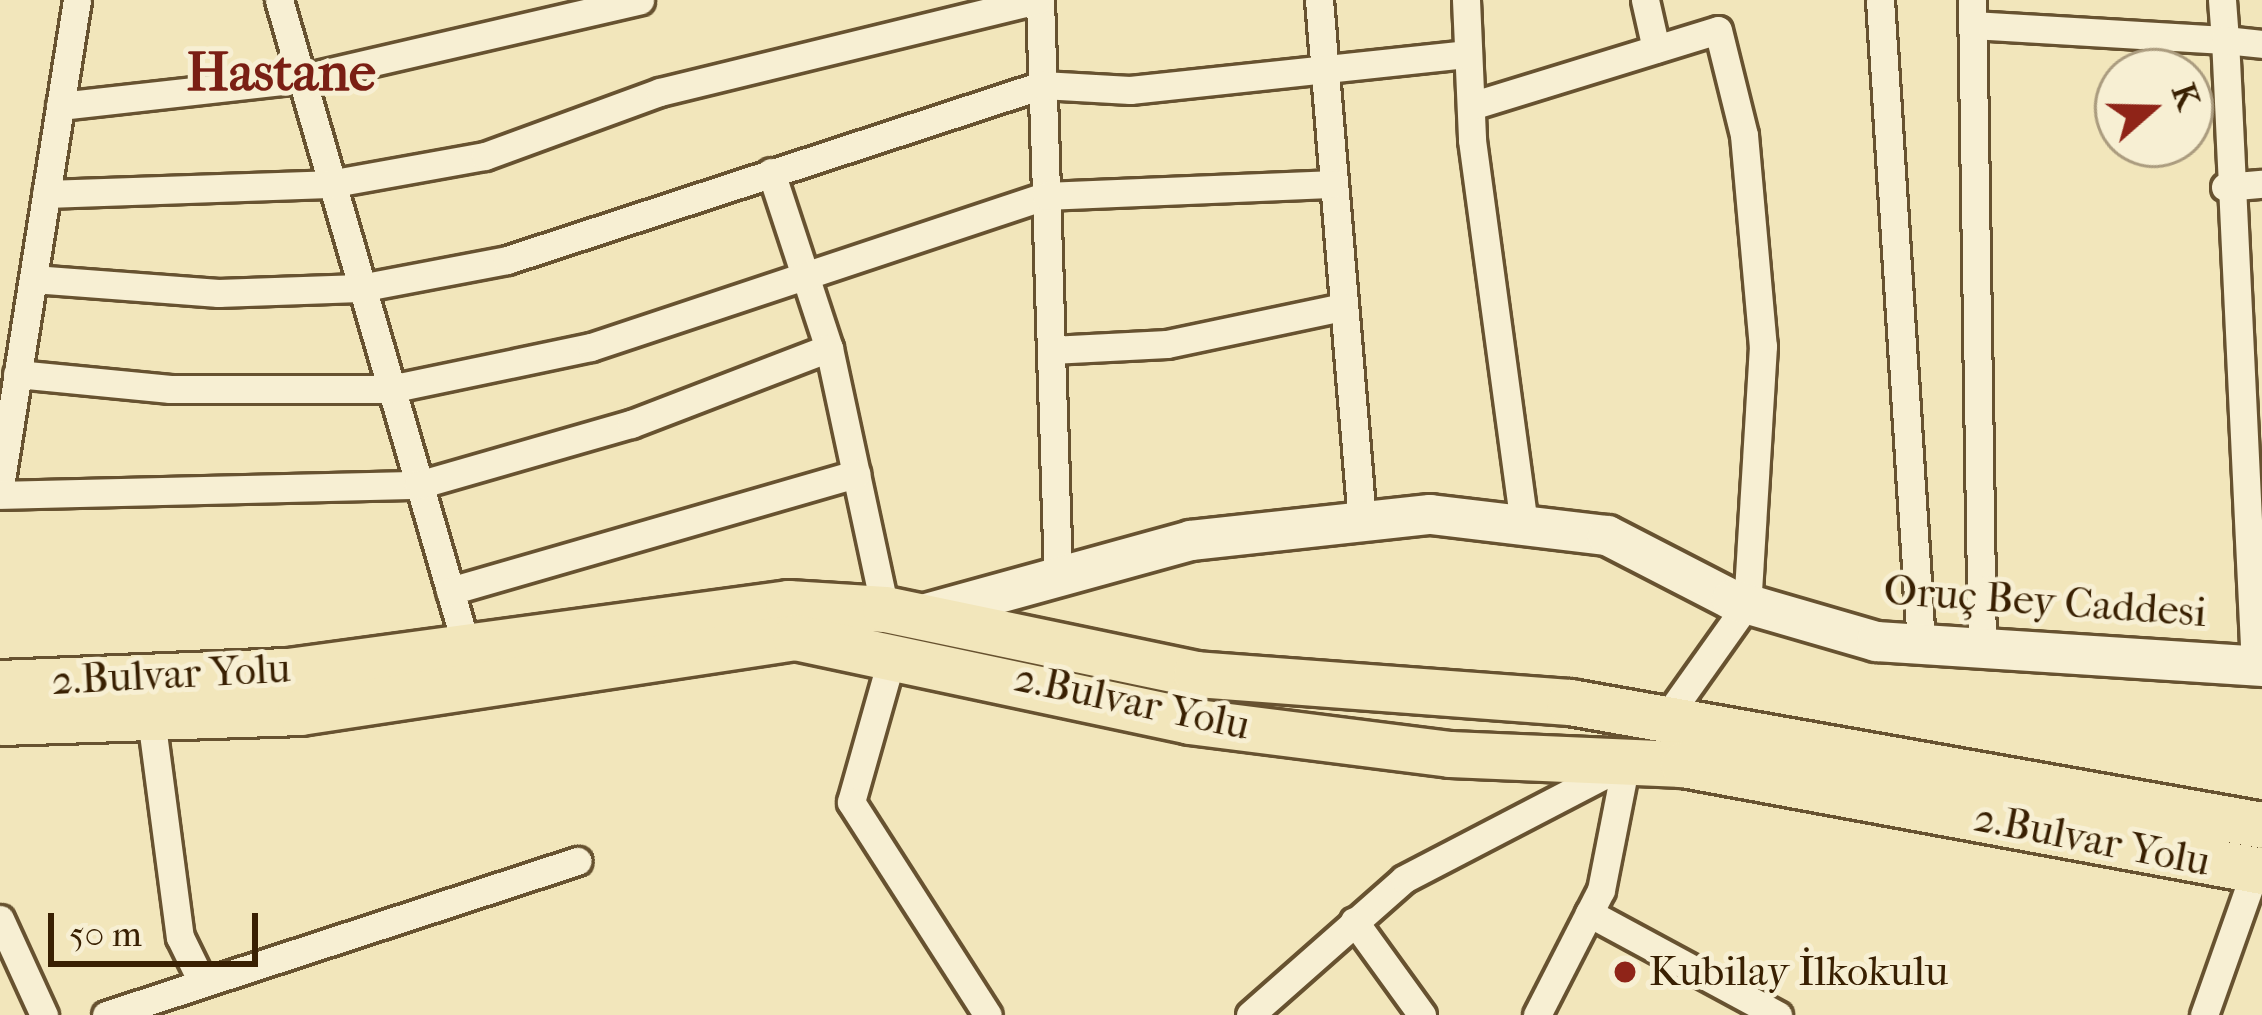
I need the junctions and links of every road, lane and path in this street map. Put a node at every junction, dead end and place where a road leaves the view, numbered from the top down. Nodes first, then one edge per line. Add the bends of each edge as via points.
1 (77, 0) edge
2 (279, 0) edge
3 (640, 0) edge
4 (1039, 0) edge
5 (1319, 0) edge
6 (1466, 0) edge
7 (1645, 0) edge
8 (1880, 0) edge
9 (2222, 0) edge
10 (1972, 12) edge
11 (2225, 40) junction
12 (2262, 44) edge
13 (1656, 49) junction
14 (1468, 54) junction
15 (1324, 70) junction
16 (299, 80) junction
17 (1042, 86) junction
18 (60, 106) junction
19 (1471, 106) junction
20 (771, 172) junction
21 (329, 184) junction
22 (1334, 184) junction
23 (2262, 184) edge
24 (2225, 187) junction
25 (46, 194) junction
26 (1046, 196) junction
27 (33, 279) junction
28 (807, 279) junction
29 (360, 288) junction
30 (1343, 307) junction
31 (829, 348) junction
32 (1051, 350) junction
33 (17, 374) junction
34 (390, 389) junction
35 (856, 474) junction
36 (418, 485) junction
37 (0, 490) edge
38 (1362, 521) junction
39 (1524, 525) junction
40 (1058, 576) junction
41 (450, 591) junction
42 (1747, 604) junction
43 (899, 624) junction
44 (1921, 644) junction
45 (1982, 648) junction
46 (467, 649) junction
47 (2259, 666) edge
48 (0, 683) edge
49 (1473, 695) junction
50 (151, 718) junction
51 (1666, 718) junction
52 (0, 722) edge
53 (1474, 755) junction
54 (1626, 763) junction
55 (2262, 825) edge
56 (577, 862) dead end
57 (2258, 871) edge
58 (1589, 913) junction
59 (0, 919) edge
60 (1354, 921) junction
61 (202, 982) junction
62 (44, 1015) edge
63 (106, 1015) edge
64 (988, 1015) edge
65 (1250, 1015) edge
66 (1422, 1015) edge
67 (1537, 1015) edge
68 (1778, 1015) edge
69 (2204, 1015) edge

1 - 18 street
2 - 16 street
3 - 16 street
4 - 17 street
4 - 21 street via 660,92 485,156
5 - 15 street
6 - 14 street
7 - 13 street
8 - 44 street
9 - 11 street
10 - 11 street
10 - 45 street
11 - 12 street
11 - 24 street
13 - 19 street
13 - 42 street via 1718,30 1744,135 1763,346
14 - 15 street
14 - 19 street
15 - 17 street via 1130,90
15 - 22 street
16 - 18 street
16 - 21 street
17 - 20 street
17 - 26 street
18 - 25 street
19 - 39 street
20 - 28 street
20 - 29 street via 507,260
21 - 25 street
21 - 29 street
22 - 26 street
22 - 30 street
23 - 24 street
24 - 47 street
25 - 27 street
26 - 28 street
26 - 32 street
27 - 29 street via 218,293
27 - 33 street
28 - 31 street
28 - 34 street via 591,347
29 - 34 street
30 - 32 street via 1167,344
30 - 38 street
31 - 35 street
31 - 36 street via 631,424
32 - 40 street
33 - 34 street via 170,389
33 - 37 street
34 - 36 street
35 - 41 street
35 - 43 street
36 - 37 street
36 - 41 street
38 - 39 main road, Oruç Bey Caddesi via 1430,514
38 - 40 main road, Oruç Bey Caddesi via 1190,540
39 - 42 main road, Oruç Bey Caddesi via 1607,535
40 - 43 main road, Oruç Bey Caddesi
41 - 46 street
42 - 44 main road, Oruç Bey Caddesi
42 - 51 street
43 - 46 main road, 2.Bulvar Yolu via 788,603
43 - 49 main road, 2.Bulvar Yolu via 1196,674
43 - 50 main road, 2.Bulvar Yolu via 300,712
43 - 53 main road, 2.Bulvar Yolu via 1189,721
43 - 64 street via 851,802
44 - 45 main road, Oruç Bey Caddesi
45 - 47 main road, Oruç Bey Caddesi
46 - 48 main road, 2.Bulvar Yolu via 288,670
49 - 51 main road, 2.Bulvar Yolu
49 - 53 main road
50 - 52 main road, 2.Bulvar Yolu
50 - 61 street via 180,937
51 - 55 main road, 2.Bulvar Yolu
53 - 54 main road, 2.Bulvar Yolu
54 - 57 main road, 2.Bulvar Yolu via 1808,782
54 - 58 street
54 - 60 street via 1404,879
56 - 61 street
57 - 69 street
58 - 67 street
58 - 68 street
59 - 62 street
60 - 65 street
60 - 66 street
61 - 63 street

